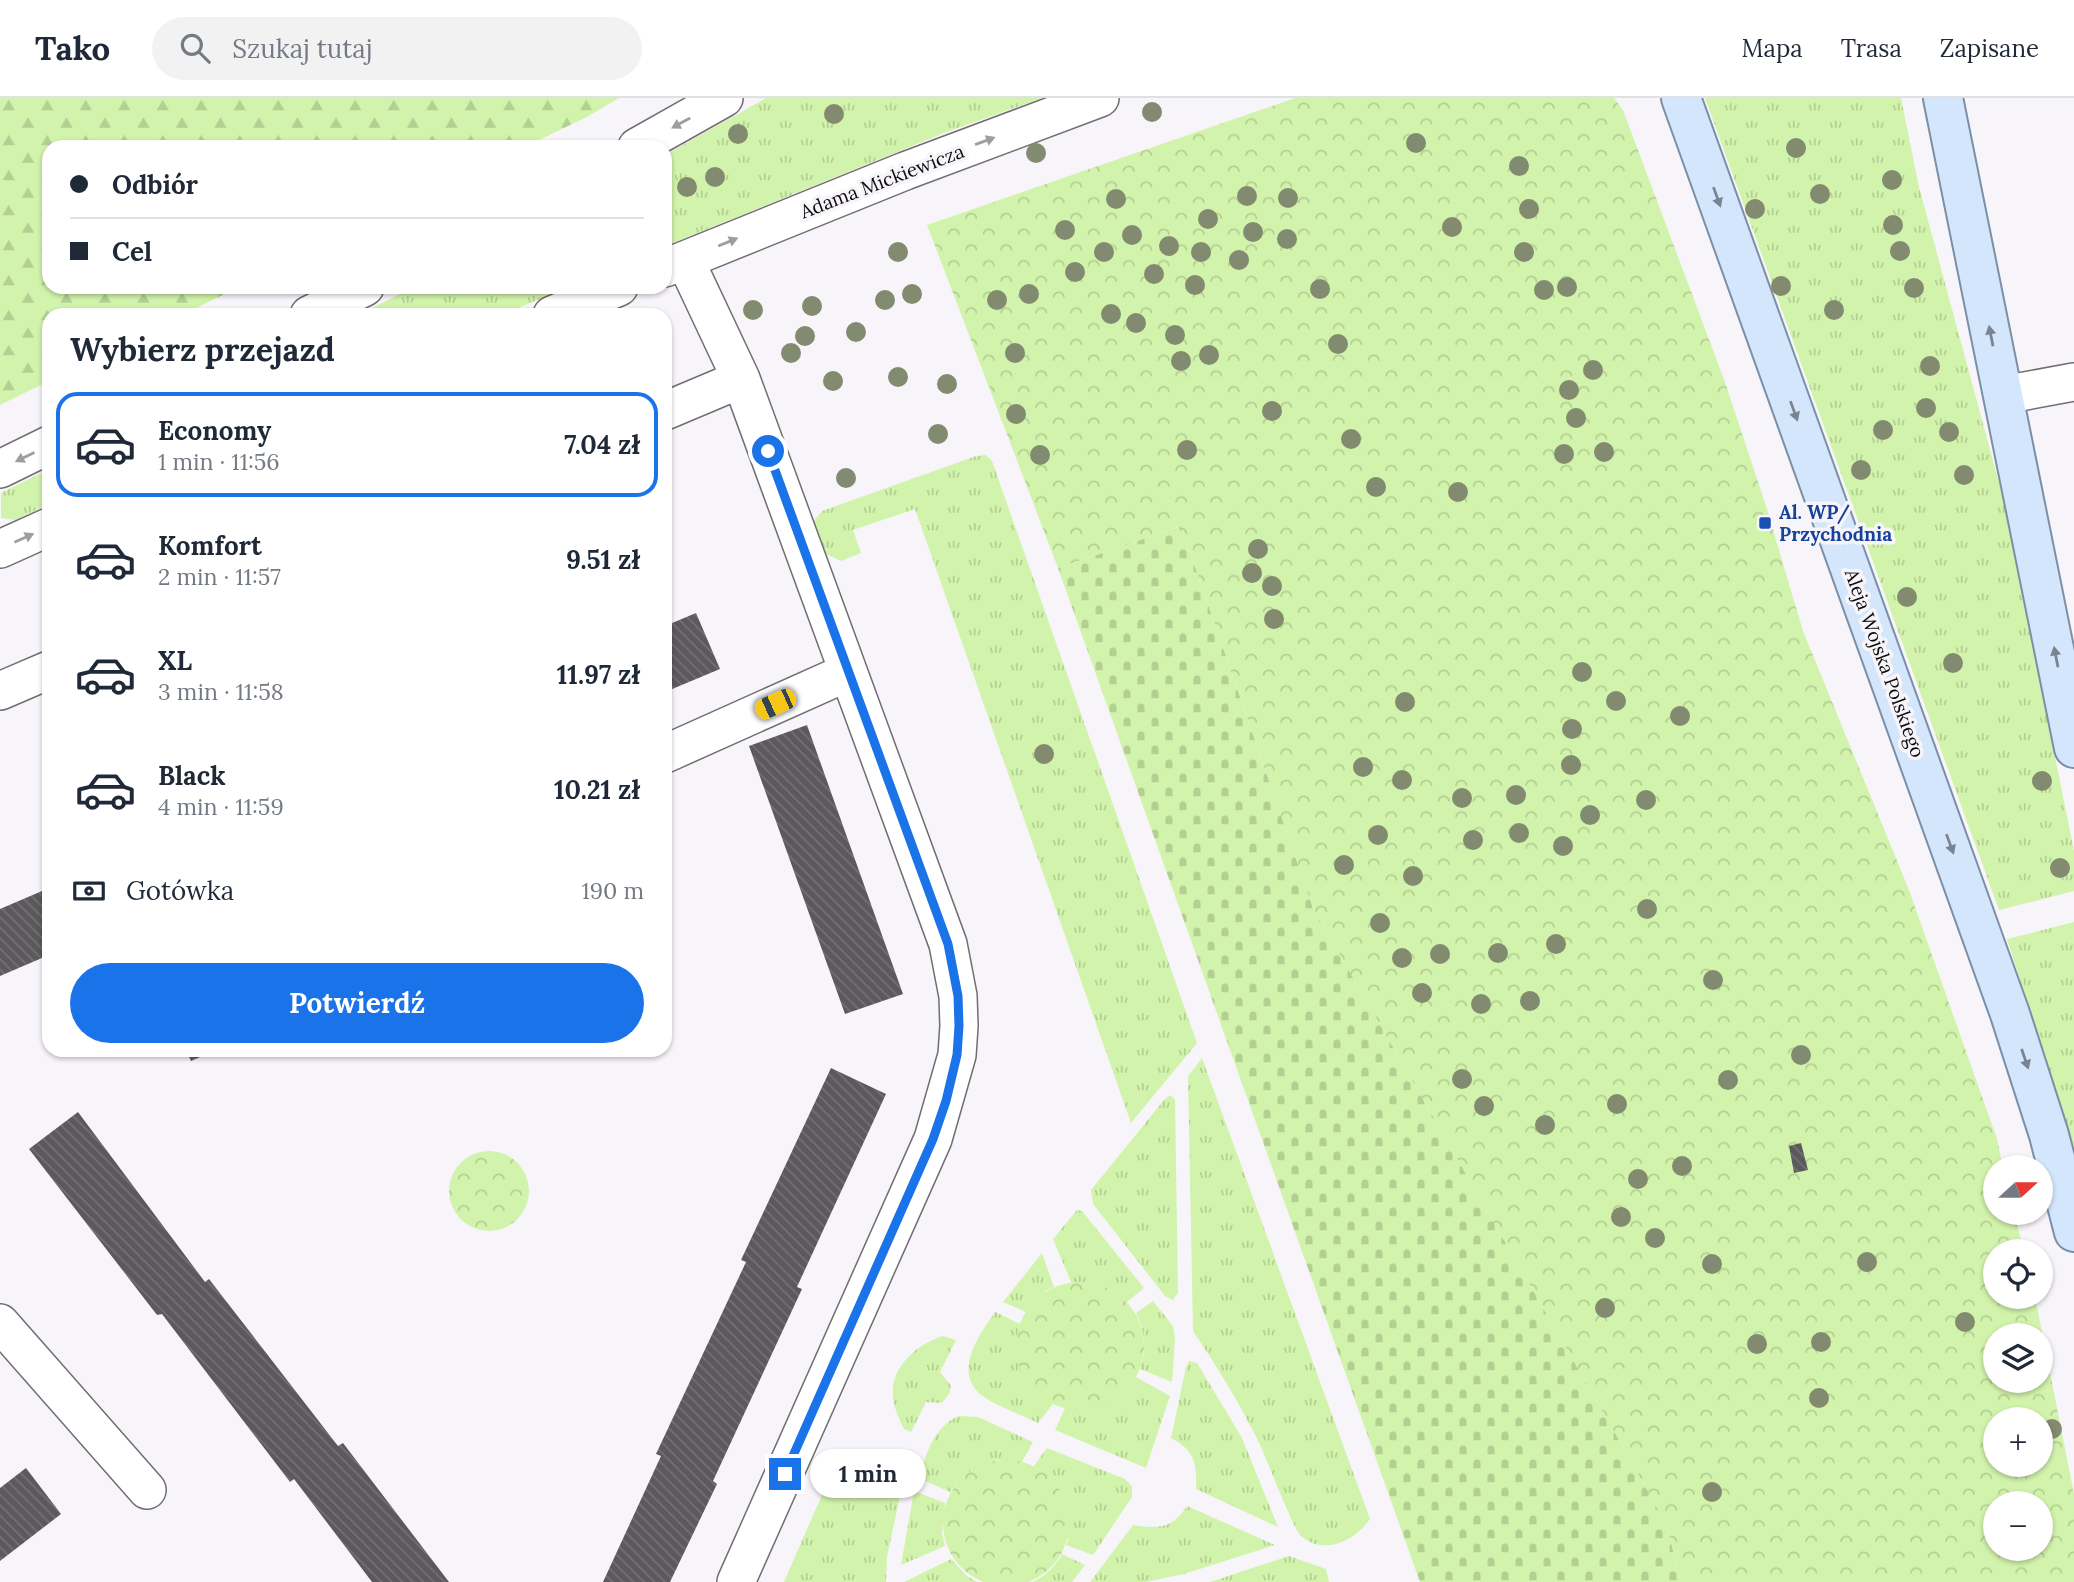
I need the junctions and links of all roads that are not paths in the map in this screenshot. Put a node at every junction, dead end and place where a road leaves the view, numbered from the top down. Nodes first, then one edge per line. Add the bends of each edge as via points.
1 (724, 98) edge
2 (1100, 98) edge
3 (1664, 98) edge
4 (1943, 98) edge
5 (1687, 115) edge
6 (649, 140) edge
7 (675, 264) edge
8 (351, 294) edge
9 (602, 294) edge
10 (323, 308) edge
11 (569, 308) edge
12 (741, 379) junction
13 (2074, 382) edge
14 (2003, 395) junction
15 (672, 408) edge
16 (42, 448) edge
17 (0, 469) edge
18 (42, 530) edge
19 (0, 549) edge
20 (848, 672) junction
21 (42, 673) edge
22 (0, 691) edge
23 (2074, 748) edge
24 (672, 751) edge
25 (2074, 1232) edge
26 (0, 1323) edge
27 (148, 1490) dead end
28 (736, 1582) edge

1 -> 6 street
7 -> 2 street, Adama Mickiewicza
3 - 5 street
14 -> 4 main road
5 -> 25 main road, Aleja Wojska Polskiego via 2006,1002 2049,1135
7 - 12 street
8 - 10 street
9 - 11 street
12 - 15 street
12 - 20 street
13 - 14 street
23 -> 14 main road
16 -> 17 street
19 -> 18 street
20 - 24 street
20 - 28 street via 948,944 958,996 957,1055 933,1139
21 - 22 street
26 - 27 street

